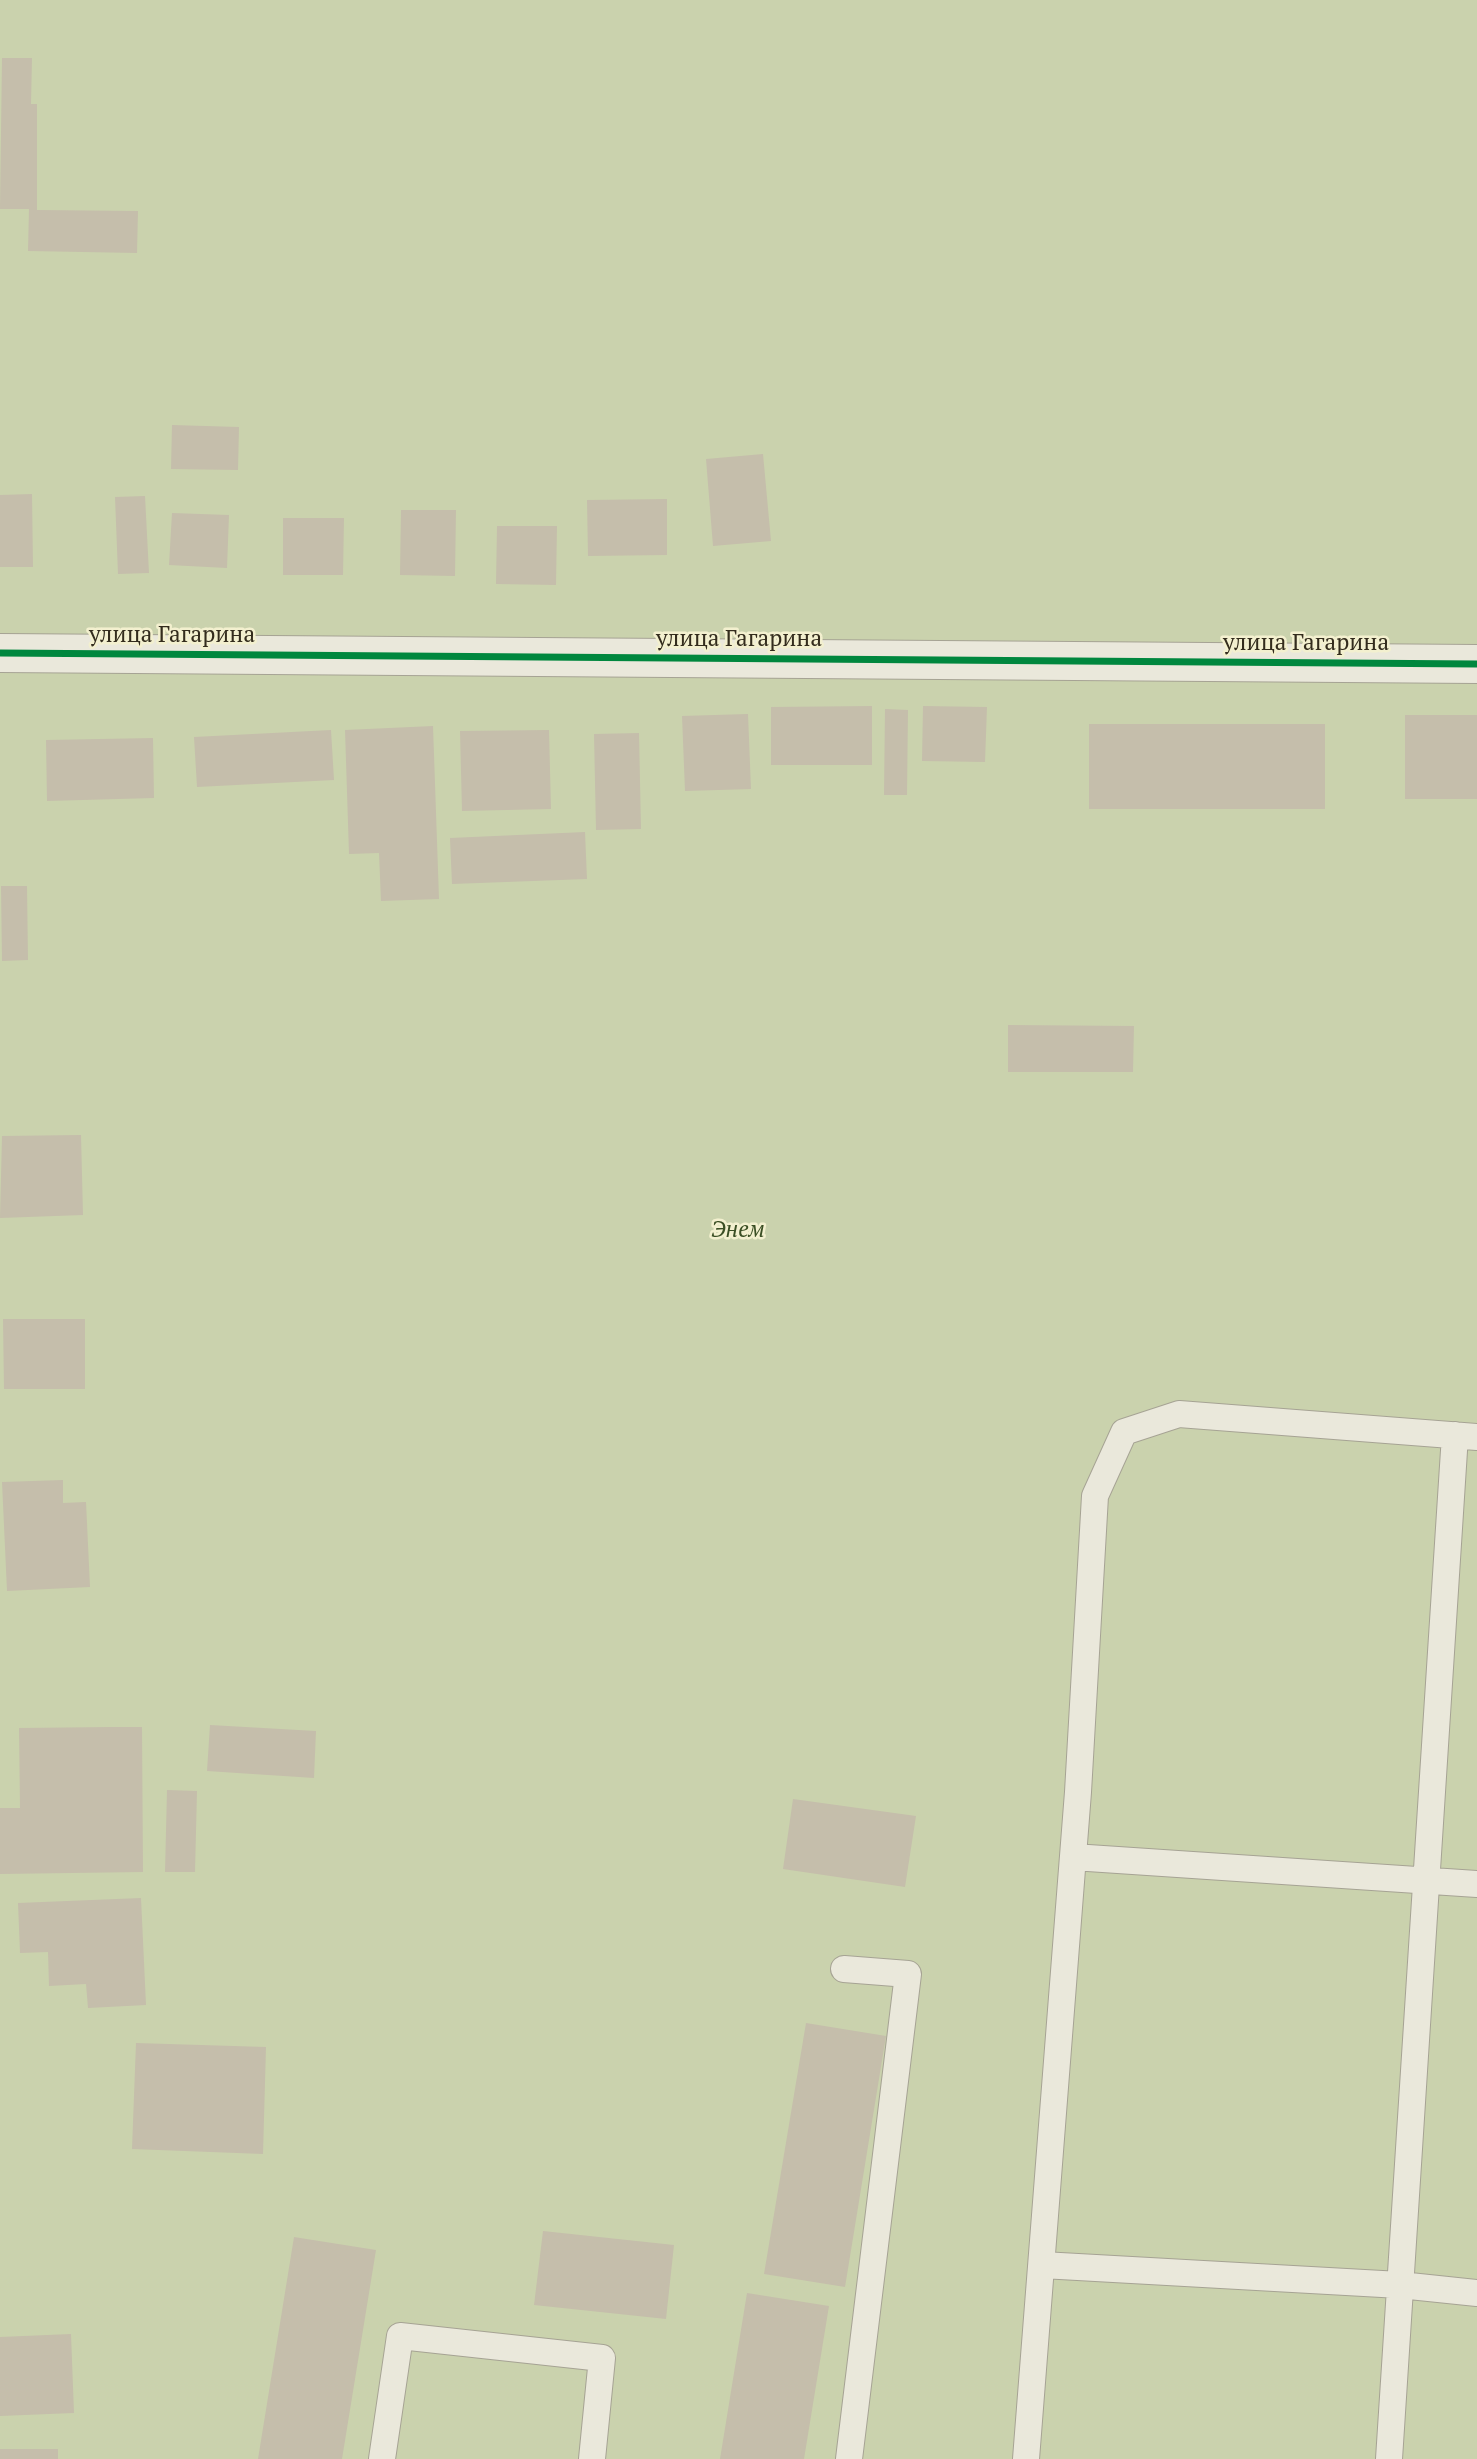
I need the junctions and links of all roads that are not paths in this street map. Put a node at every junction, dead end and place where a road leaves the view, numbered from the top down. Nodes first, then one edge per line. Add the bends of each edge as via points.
1 (0, 653) edge
2 (1477, 664) edge
3 (1466, 1436) edge
4 (1073, 1857) junction
5 (1426, 1881) junction
6 (1477, 1884) edge
7 (844, 1969) dead end
8 (1042, 2265) junction
9 (1400, 2285) junction
10 (1477, 2293) edge
11 (382, 2459) edge
12 (592, 2459) edge
13 (849, 2459) edge
14 (1026, 2459) edge
15 (1389, 2459) edge

1 - 2 street, улица Гагарина
3 - 4 lane via 1179,1414 1124,1432 1095,1496
3 - 5 lane
4 - 5 lane
4 - 8 lane
5 - 6 lane
5 - 9 lane
7 - 13 lane via 908,1974
8 - 9 lane
8 - 14 lane
9 - 10 lane
9 - 15 lane
11 - 12 lane via 400,2336 602,2358

